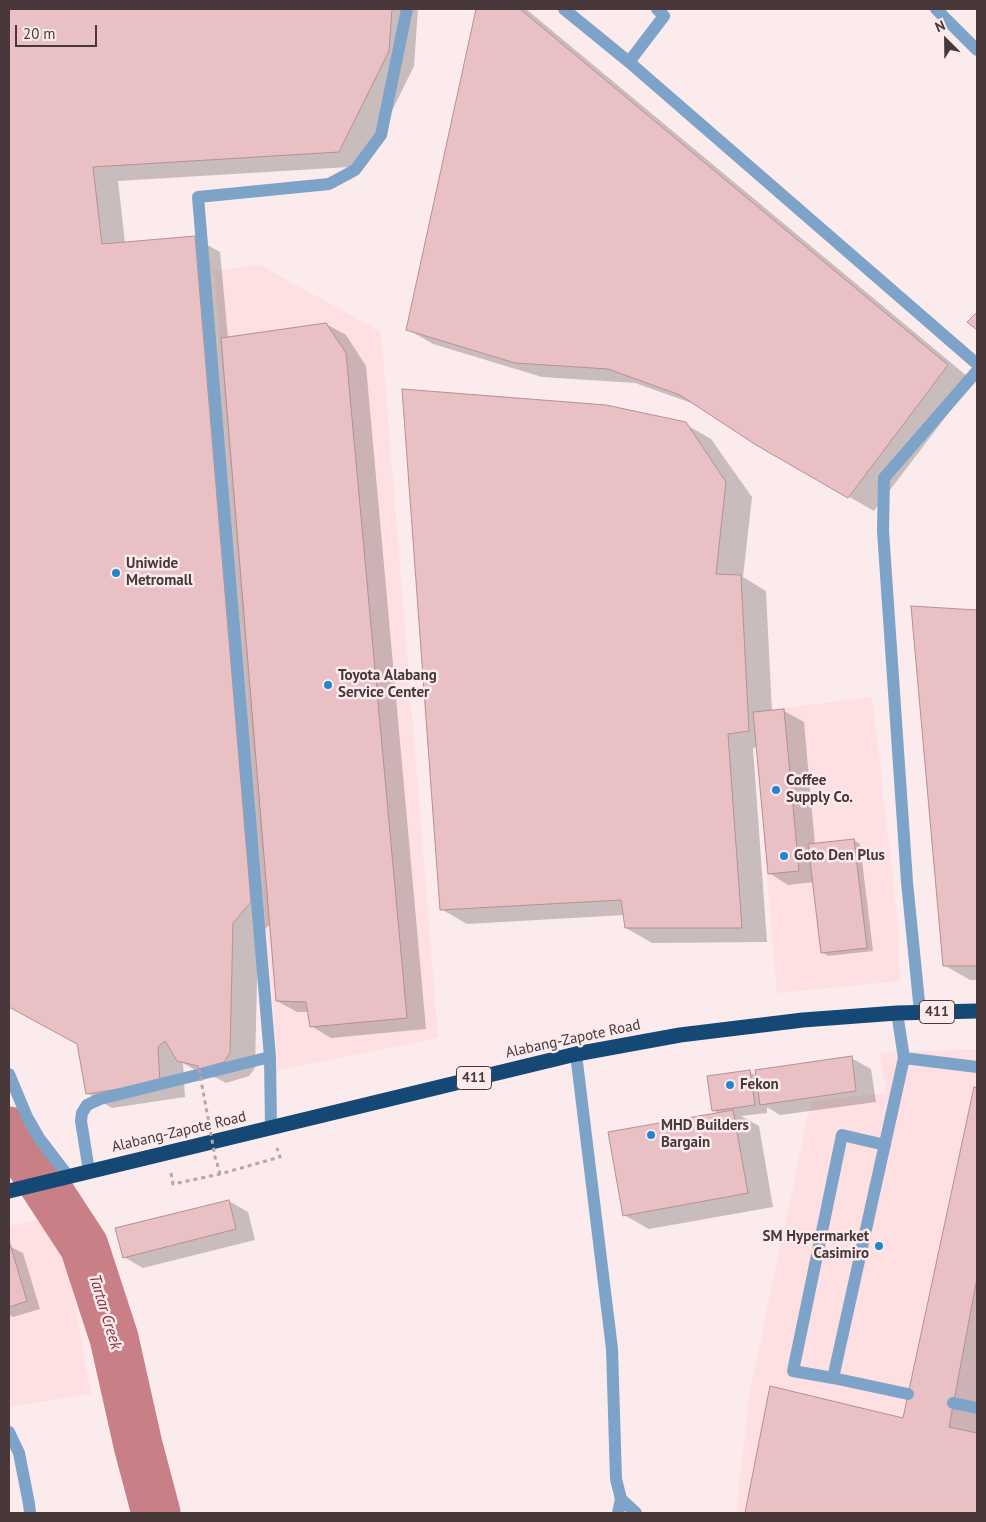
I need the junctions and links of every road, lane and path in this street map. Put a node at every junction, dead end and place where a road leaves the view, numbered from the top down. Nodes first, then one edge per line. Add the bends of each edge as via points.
1 (407, 9) edge
2 (564, 9) edge
3 (657, 9) edge
4 (936, 9) edge
5 (977, 50) edge
6 (629, 62) junction
7 (977, 364) edge
8 (977, 371) edge
9 (977, 1011) edge
10 (920, 1012) junction
11 (896, 1013) junction
12 (576, 1054) junction
13 (270, 1057) junction
14 (904, 1058) junction
15 (977, 1067) edge
16 (199, 1070) dead end
17 (9, 1074) edge
18 (271, 1128) junction
19 (885, 1145) junction
20 (280, 1157) dead end
21 (89, 1171) junction
22 (220, 1174) junction
23 (62, 1178) junction
24 (173, 1184) dead end
25 (9, 1191) edge
26 (833, 1378) junction
27 (908, 1394) dead end
28 (954, 1404) dead end
29 (977, 1408) edge
30 (9, 1432) edge
31 (14, 1455) edge
32 (621, 1499) junction
33 (30, 1513) edge
34 (618, 1513) edge
35 (636, 1513) edge

1 - 13 street via 381,135 355,170 329,184 198,198
2 - 6 street
3 - 6 street via 664,16
4 - 5 street
6 - 7 street
8 - 10 street via 884,478 883,532 906,863
9 - 10 highway, Alabang-Zapote Road / 411
10 - 11 highway, Alabang-Zapote Road / 411
11 - 12 highway, Alabang-Zapote Road / 411 via 802,1020 690,1034
11 - 14 street
12 - 18 highway, Alabang-Zapote Road / 411
12 - 32 street via 612,1349 616,1479
13 - 18 street
13 - 21 street via 100,1099 87,1105 81,1121
14 - 15 street
14 - 19 street
16 - 22 path, bridge
17 - 23 street via 27,1117
18 - 21 highway, Alabang-Zapote Road / 411
19 - 26 street
19 - 26 street via 842,1135 793,1371
20 - 22 path
21 - 23 highway, Alabang-Zapote Road / 411
22 - 24 path
23 - 25 highway, Alabang-Zapote Road / 411
26 - 27 street
28 - 29 street
30 - 31 street
31 - 33 street
32 - 34 street
32 - 35 street

